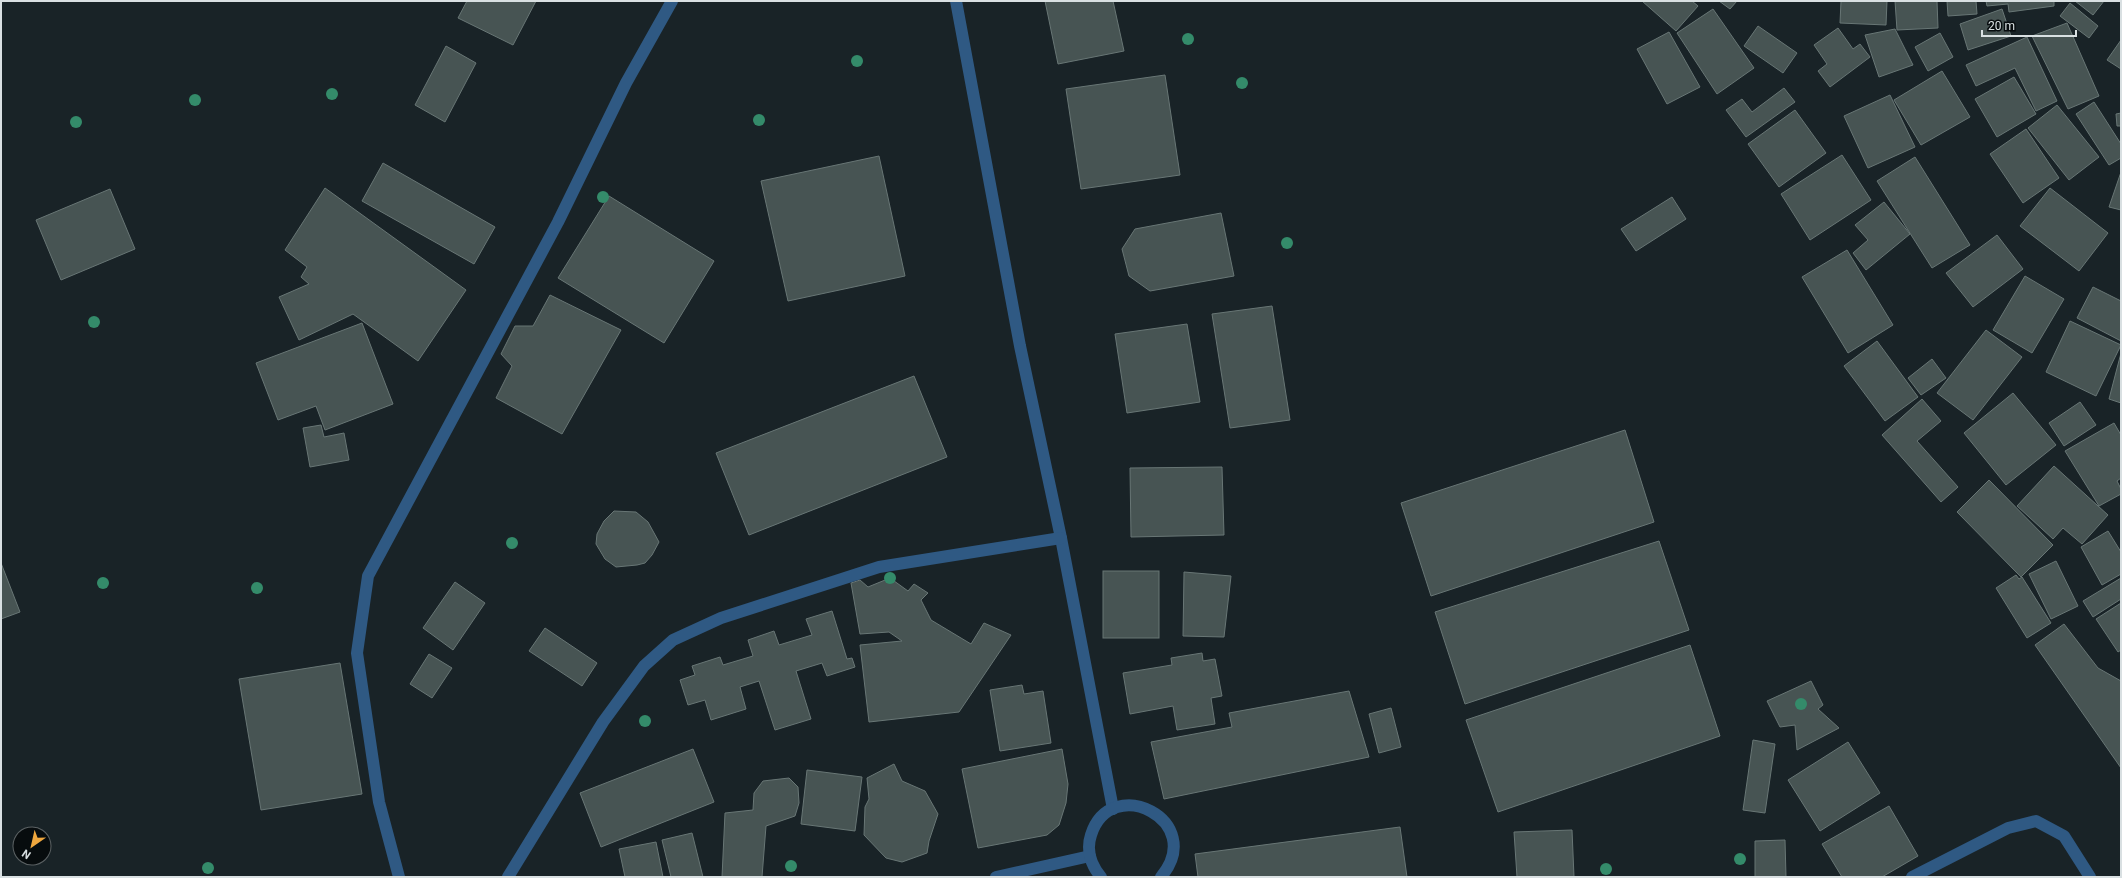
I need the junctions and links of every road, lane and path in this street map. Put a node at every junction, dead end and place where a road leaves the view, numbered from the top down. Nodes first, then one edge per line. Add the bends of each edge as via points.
1 (672, 1) edge
2 (956, 1) edge
3 (1061, 538) junction
4 (1113, 809) junction
5 (1090, 856) junction
6 (399, 877) edge
7 (508, 877) edge
8 (996, 877) edge
9 (1102, 877) edge
10 (1161, 877) edge
11 (1912, 877) edge
12 (2090, 877) edge

1 - 6 street via 626,83 558,222 368,576 357,653 379,802
2 - 3 street via 1020,346
3 - 4 street
3 - 7 street via 879,567 721,618 673,640 644,666 603,722
4 - 5 street via 1101,817 1093,828 1089,842
4 - 10 street via 1128,805 1143,806 1157,813 1167,824 1173,839 1174,854 1169,868
5 - 8 street
5 - 9 street via 1095,870
11 - 12 street via 2008,828 2036,821 2064,836

